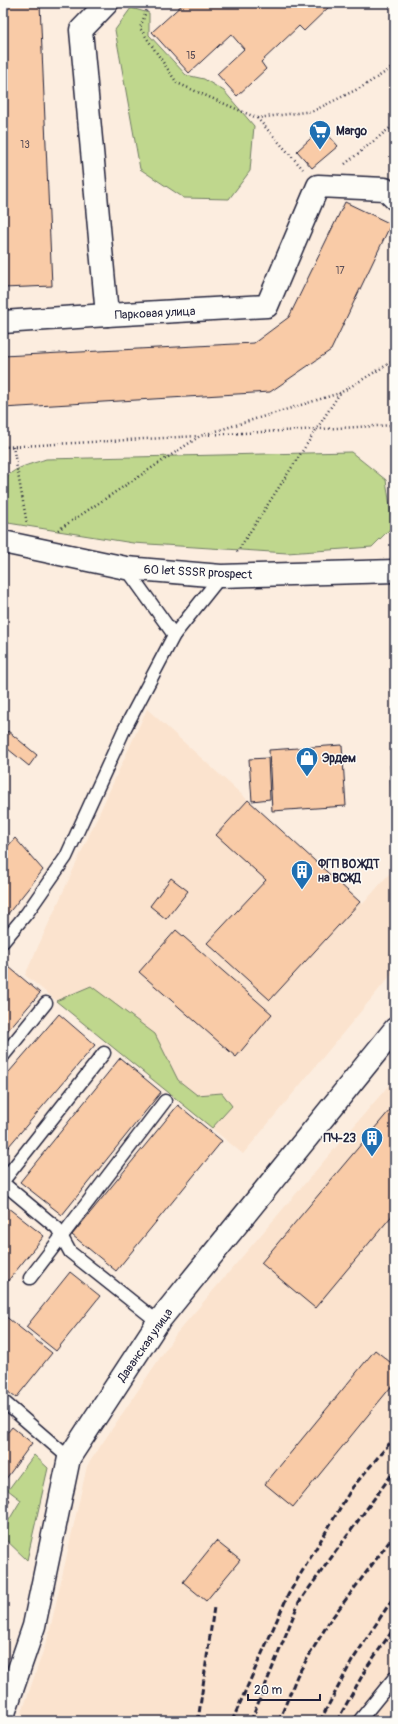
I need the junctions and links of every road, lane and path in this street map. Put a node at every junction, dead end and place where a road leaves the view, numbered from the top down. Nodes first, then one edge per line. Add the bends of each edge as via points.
1 (107, 3) edge
2 (149, 3) edge
3 (395, 66) edge
4 (257, 118) junction
5 (395, 124) edge
6 (318, 186) junction
7 (395, 199) edge
8 (107, 315) junction
9 (3, 322) edge
10 (395, 360) edge
11 (340, 393) junction
12 (395, 425) edge
13 (316, 429) junction
14 (200, 436) junction
15 (13, 446) junction
16 (3, 447) edge
17 (3, 542) edge
18 (32, 547) junction
19 (126, 568) junction
20 (395, 571) edge
21 (222, 576) junction
22 (174, 635) junction
23 (3, 942) edge
24 (46, 1003) dead end
25 (395, 1029) edge
26 (104, 1054) dead end
27 (3, 1056) edge
28 (165, 1101) dead end
29 (3, 1182) edge
30 (61, 1236) junction
31 (30, 1278) dead end
32 (158, 1322) junction
33 (5, 1408) edge
34 (69, 1458) junction
35 (395, 1677) edge
36 (3, 1716) edge
37 (360, 1720) edge

1 - 8 street, Парковая улица via 81,30
2 - 4 path via 140,28 177,83
3 - 4 path via 362,87 313,111
4 - 6 path
5 - 6 path
6 - 7 street via 385,189
6 - 8 street, Парковая улица via 267,306
8 - 9 street
10 - 11 path
11 - 13 path
11 - 14 path
12 - 13 path
13 - 14 path
13 - 21 path
14 - 15 path
14 - 18 path
15 - 16 path
15 - 18 path
17 - 18 street, 60 let SSSR prospect
18 - 19 street, 60 let SSSR prospect
19 - 21 street, 60 let SSSR prospect
19 - 22 lane
20 - 21 street, 60 let SSSR prospect
21 - 22 lane
22 - 23 lane via 124,730 66,857 27,913
24 - 27 lane
25 - 32 street, Даванская улица
26 - 29 lane
28 - 30 lane
29 - 30 lane via 57,1228
30 - 31 lane
30 - 32 lane via 70,1252
32 - 34 street, Даванская улица
33 - 34 lane
34 - 36 street, Даванская улица via 34,1626
35 - 37 lane

